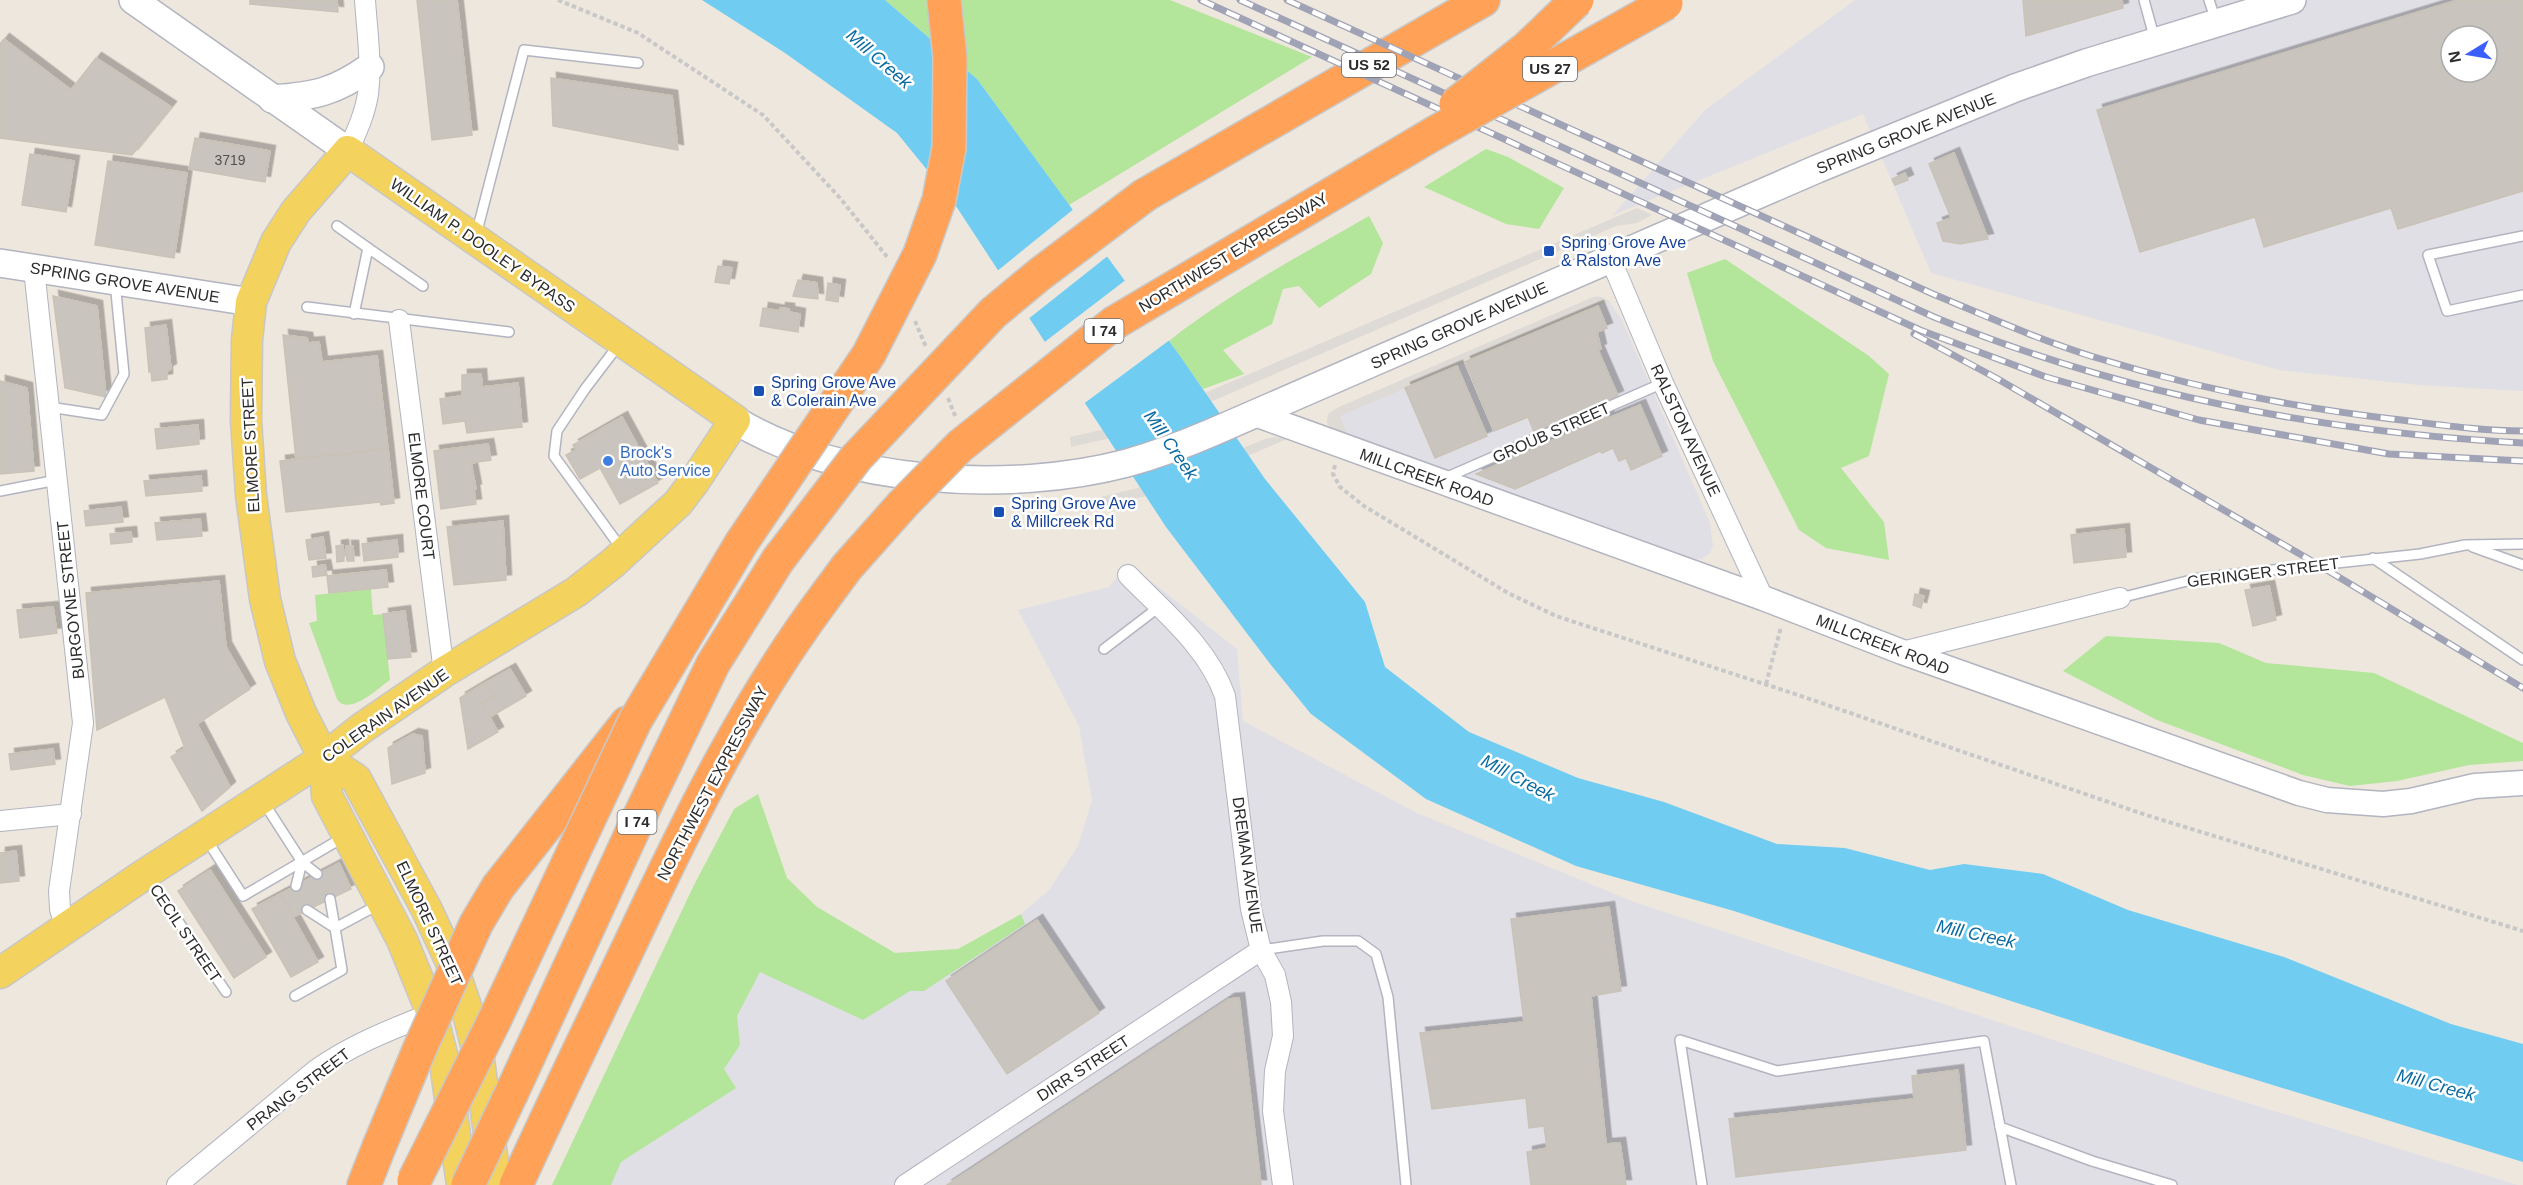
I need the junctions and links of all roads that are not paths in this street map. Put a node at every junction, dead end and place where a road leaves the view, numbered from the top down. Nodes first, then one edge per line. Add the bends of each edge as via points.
1 (133, 0) edge
2 (365, 0) edge
3 (944, 0) edge
4 (1483, 0) edge
5 (1577, 0) edge
6 (2144, 0) edge
7 (1669, 2) edge
8 (2277, 2) edge
9 (2213, 12) edge
10 (2156, 42) junction
11 (638, 63) dead end
12 (370, 67) junction
13 (272, 99) junction
14 (1257, 132) joint
15 (1433, 134) junction
16 (348, 151) junction
17 (337, 226) dead end
18 (2523, 236) edge
19 (475, 237) junction
20 (368, 248) junction
21 (1611, 260) junction
22 (0, 262) edge
23 (34, 269) junction
24 (115, 280) junction
25 (423, 286) dead end
26 (2523, 295) edge
27 (251, 302) junction
28 (307, 307) dead end
29 (354, 314) junction
30 (399, 320) junction
31 (509, 333) dead end
32 (622, 341) junction
33 (1663, 383) junction
34 (49, 407) junction
35 (1255, 414) junction
36 (735, 420) junction
37 (847, 465) joint
38 (57, 480) junction
39 (1438, 481) junction
40 (0, 491) edge
41 (2523, 544) edge
42 (2465, 545) junction
43 (625, 553) junction
44 (2373, 558) junction
45 (778, 560) junction
46 (2523, 565) edge
47 (1128, 576) dead end
48 (1763, 598) junction
49 (2120, 598) joint
50 (1159, 607) junction
51 (1104, 649) dead end
52 (1902, 652) junction
53 (2523, 660) edge
54 (444, 672) junction
55 (324, 758) junction
56 (2523, 783) edge
57 (261, 798) junction
58 (71, 814) junction
59 (0, 821) edge
60 (204, 835) junction
61 (348, 835) junction
62 (302, 862) junction
63 (146, 874) junction
64 (317, 874) dead end
65 (296, 886) dead end
66 (330, 899) dead end
67 (383, 903) junction
68 (308, 910) dead end
69 (335, 928) junction
70 (66, 929) junction
71 (1261, 950) junction
72 (0, 973) edge
73 (226, 992) dead end
74 (295, 996) dead end
75 (465, 1001) junction
76 (432, 1013) junction
77 (2000, 1127) junction
78 (196, 1177) edge
79 (511, 1182) edge
80 (413, 1183) edge
81 (177, 1185) edge
82 (364, 1185) edge
83 (462, 1185) edge
84 (468, 1185) edge
85 (905, 1185) edge
86 (1283, 1185) edge
87 (1406, 1185) edge
88 (1702, 1185) edge
89 (2011, 1185) edge
90 (2172, 1185) edge

1 - 13 main road, WILLIAM P. DOOLEY BYPASS
2 - 12 street
3 - 80 highway, bridge via 950,58 949,148 939,200 920,254 869,354 742,542 635,721
4 - 14 highway, US 52
5 - 15 highway, bridge via 1527,48 1457,103
6 - 10 lane
7 - 15 highway, US 27, bridge
8 - 9 main road, SPRING GROVE AVENUE
9 - 10 main road, SPRING GROVE AVENUE
10 - 21 main road, SPRING GROVE AVENUE via 2015,88
11 - 19 lane via 524,50
12 - 13 main road via 330,91
12 - 16 street via 368,95
13 - 16 main road, WILLIAM P. DOOLEY BYPASS
14 - 45 highway, I 74, bridge via 1145,195 993,313 856,458
15 - 79 highway, NORTHWEST EXPRESSWAY / I 74, bridge via 1114,323 960,446 847,567 791,642 741,723
16 - 19 main road, WILLIAM P. DOOLEY BYPASS
16 - 27 main road, ELMORE STREET via 296,211 276,242
17 - 20 lane
18 - 26 lane via 2428,255 2447,311
19 - 32 main road, WILLIAM P. DOOLEY BYPASS
20 - 25 lane
20 - 29 lane
21 - 33 street, RALSTON AVENUE
21 - 35 main road, SPRING GROVE AVENUE
22 - 23 main road, SPRING GROVE AVENUE
23 - 24 main road, SPRING GROVE AVENUE
23 - 34 street, BURGOYNE STREET
24 - 27 main road, SPRING GROVE AVENUE
24 - 34 lane via 124,374 102,415
27 - 55 main road, ELMORE STREET via 246,420 265,598 280,661
28 - 29 lane
29 - 30 lane
30 - 31 lane
30 - 54 street, ELMORE COURT
32 - 36 main road, WILLIAM P. DOOLEY BYPASS
32 - 43 lane via 557,432 554,456
33 - 39 lane, GROUB STREET
33 - 48 street, RALSTON AVENUE
34 - 38 street, BURGOYNE STREET
35 - 37 main road, SPRING GROVE AVENUE via 1155,455 1038,478 937,478
35 - 39 street, MILLCREEK ROAD
36 - 37 main road, WILLIAM P. DOOLEY BYPASS via 761,436
36 - 43 main road, COLERAIN AVENUE via 678,503
38 - 40 lane
38 - 58 street, BURGOYNE STREET via 83,723
39 - 48 street, MILLCREEK ROAD
41 - 42 lane, GERINGER STREET
42 - 44 lane, GERINGER STREET
42 - 46 lane
43 - 54 main road, COLERAIN AVENUE via 576,592
44 - 49 lane, GERINGER STREET via 2199,578
44 - 53 lane
45 - 82 highway, bridge via 723,599 498,887 476,924 420,1048
45 - 84 highway, I 74, bridge via 713,664
47 - 50 street, DREMAN AVENUE
48 - 52 street, MILLCREEK ROAD
49 - 52 street, GERINGER STREET
50 - 51 lane
50 - 71 street, DREMAN AVENUE via 1209,661 1225,696 1251,909
52 - 56 street, MILLCREEK ROAD via 2327,800 2383,804 2475,786
54 - 55 main road, COLERAIN AVENUE
55 - 57 main road, COLERAIN AVENUE
55 - 61 main road, ELMORE STREET via 327,796
55 - 75 main road, ELMORE STREET via 356,779 427,910
57 - 60 main road, COLERAIN AVENUE
57 - 62 lane
58 - 59 street
58 - 70 street, BURGOYNE STREET via 59,891
60 - 62 lane via 243,896
60 - 63 main road, COLERAIN AVENUE
61 - 62 lane
61 - 67 main road, ELMORE STREET
62 - 64 lane
62 - 65 lane
63 - 70 main road, COLERAIN AVENUE
63 - 73 lane, CECIL STREET
66 - 69 lane
67 - 69 lane
67 - 76 main road, ELMORE STREET via 411,958
68 - 69 lane
69 - 74 lane via 342,970
70 - 72 main road, COLERAIN AVENUE
71 - 85 street, DIRR STREET
71 - 86 street, DREMAN AVENUE via 1275,975 1281,1002 1282,1036 1273,1111
71 - 87 lane via 1323,941 1358,941 1376,954 1388,997
75 - 76 street, PRANG STREET
75 - 79 main road, ELMORE STREET
76 - 78 street, PRANG STREET via 340,1054
76 - 83 main road, ELMORE STREET via 446,1070
77 - 88 lane via 1984,1041 1778,1071 1680,1040
77 - 89 lane
77 - 90 lane
78 - 81 street, PRANG STREET

